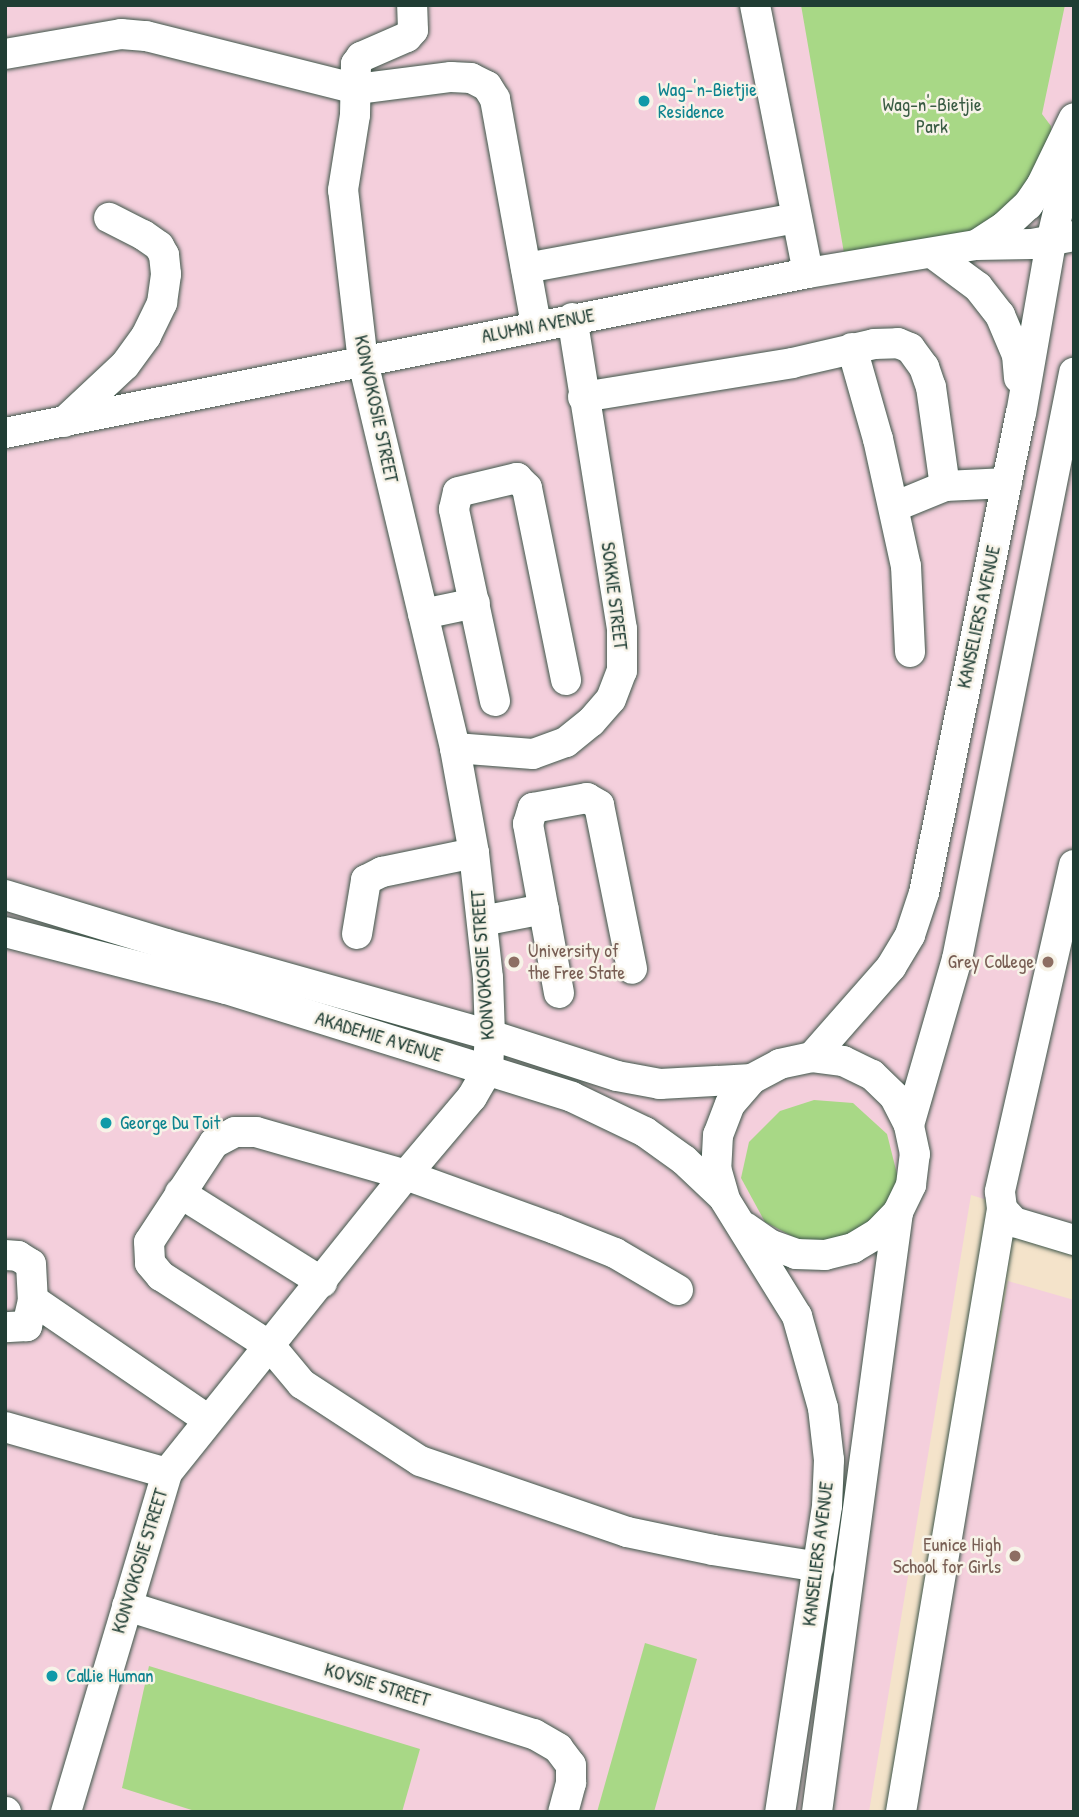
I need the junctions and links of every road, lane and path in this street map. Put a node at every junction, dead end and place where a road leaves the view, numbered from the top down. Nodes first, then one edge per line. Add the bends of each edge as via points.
1 (412, 5) edge
2 (755, 5) edge
3 (5, 54) edge
4 (357, 89) junction
5 (1074, 118) edge
6 (1074, 143) edge
7 (109, 218) dead end
8 (796, 218) junction
9 (1062, 239) edge
10 (975, 245) junction
11 (932, 253) junction
12 (526, 268) junction
13 (808, 273) junction
14 (572, 318) junction
15 (536, 325) junction
16 (852, 348) junction
17 (363, 362) junction
18 (1074, 373) edge
19 (583, 397) junction
20 (1021, 414) junction
21 (63, 422) junction
22 (5, 433) edge
23 (1007, 483) junction
24 (945, 486) junction
25 (894, 507) junction
26 (475, 603) junction
27 (423, 614) junction
28 (910, 652) dead end
29 (566, 680) dead end
30 (495, 701) dead end
31 (455, 748) junction
32 (474, 853) junction
33 (1074, 865) edge
34 (5, 895) edge
35 (544, 909) junction
36 (482, 921) junction
37 (5, 932) edge
38 (357, 934) dead end
39 (632, 970) dead end
40 (559, 993) dead end
41 (491, 1035) junction
42 (812, 1057) junction
43 (488, 1069) junction
44 (752, 1079) junction
45 (909, 1125) junction
46 (406, 1175) junction
47 (180, 1193) junction
48 (725, 1200) junction
49 (1002, 1209) junction
50 (898, 1212) junction
51 (745, 1227) junction
52 (1074, 1240) edge
53 (5, 1255) edge
54 (322, 1282) junction
55 (678, 1290) dead end
56 (33, 1300) junction
57 (5, 1327) edge
58 (271, 1347) junction
59 (207, 1419) junction
60 (5, 1427) edge
61 (167, 1473) junction
62 (819, 1567) junction
63 (127, 1606) junction
64 (66, 1812) edge
65 (563, 1812) edge
66 (780, 1812) edge
67 (817, 1812) edge
68 (901, 1812) edge

1 - 4 street, KONVOKOSIE STREET via 413,30 402,40 361,57 356,64
2 - 8 street
3 - 4 street via 103,34 146,36
4 - 12 street via 451,77 471,78 487,86 495,99
4 - 17 street, KONVOKOSIE STREET via 343,190
5 - 10 street via 1028,205
6 - 9 street, KANSELIERS AVENUE
7 - 21 street via 143,235 164,255 162,303 146,337 125,365
8 - 12 street
8 - 13 street
9 - 10 street, ALUMNI AVENUE
9 - 20 street, KANSELIERS AVENUE
10 - 11 street, ALUMNI AVENUE
11 - 13 street, ALUMNI AVENUE
11 - 20 street via 978,287 1011,334
12 - 15 street
13 - 14 street, ALUMNI AVENUE
14 - 15 street, ALUMNI AVENUE
14 - 19 street, SOKKIE STREET
15 - 17 street, ALUMNI AVENUE
16 - 19 street via 792,363
16 - 24 street via 898,343 910,348 924,367
16 - 25 street
17 - 21 street, ALUMNI AVENUE
17 - 27 street, KONVOKOSIE STREET
18 - 45 street, KANSELIERS AVENUE via 957,959
19 - 31 street, SOKKIE STREET via 622,629 622,671 611,699 591,723 566,742 533,754
20 - 23 street, KANSELIERS AVENUE
21 - 22 street, ALUMNI AVENUE
23 - 24 street
23 - 42 street, KANSELIERS AVENUE via 926,880 910,935 891,967
24 - 25 street
25 - 28 street via 906,566
26 - 27 street
26 - 29 street via 454,509 458,492 517,478 527,488
26 - 30 street
27 - 31 street, KONVOKOSIE STREET
31 - 32 street, KONVOKOSIE STREET
32 - 36 street, KONVOKOSIE STREET
32 - 38 street via 382,872 366,880
33 - 49 street via 1005,1166
34 - 41 street, AKADEMIE AVENUE
35 - 36 street
35 - 39 street via 528,824 533,808 587,798 598,805
35 - 40 street
36 - 41 street, KONVOKOSIE STREET
37 - 43 street, AKADEMIE AVENUE via 226,989
41 - 43 street, KONVOKOSIE STREET
41 - 44 street, AKADEMIE AVENUE via 617,1076 660,1084
42 - 44 street, KANSELIERS AVENUE via 780,1063
42 - 45 street, KANSELIERS AVENUE via 844,1061 872,1075 895,1097
43 - 46 street, KONVOKOSIE STREET via 472,1097
43 - 48 street, AKADEMIE AVENUE via 572,1097 645,1132 684,1160
44 - 48 street, KANSELIERS AVENUE via 730,1104 718,1135 716,1168
45 - 50 street, KANSELIERS AVENUE via 915,1154 911,1185
46 - 47 street via 256,1132 234,1132 214,1143
46 - 54 street, KONVOKOSIE STREET
46 - 55 street via 615,1253
47 - 54 street
47 - 58 street via 149,1242 150,1264
48 - 51 street, KANSELIERS AVENUE
49 - 52 street via 1014,1222
49 - 68 street
50 - 51 street, KANSELIERS AVENUE via 878,1233 853,1248 825,1255 796,1254 769,1244
50 - 67 street, KANSELIERS AVENUE
51 - 62 street, KANSELIERS AVENUE via 797,1316 823,1408 829,1460
53 - 56 street via 31,1264
54 - 58 street, KONVOKOSIE STREET
56 - 57 street via 27,1326
56 - 59 street
58 - 59 street, KONVOKOSIE STREET
58 - 62 street via 302,1384 420,1461 627,1532
59 - 61 street, KONVOKOSIE STREET
60 - 61 street
61 - 63 street, KONVOKOSIE STREET
62 - 66 street, KANSELIERS AVENUE
63 - 64 street, KONVOKOSIE STREET
63 - 65 street, KOVSIE STREET via 534,1734 558,1748 571,1765

